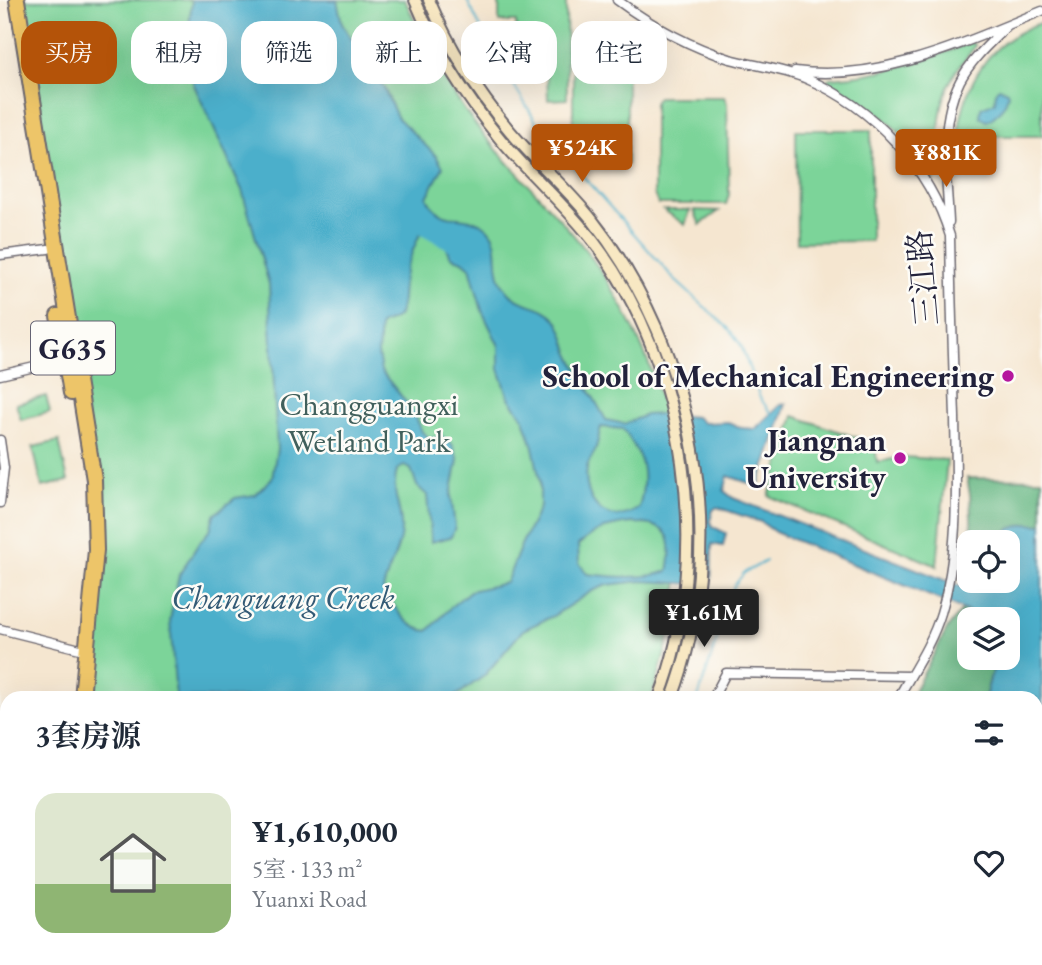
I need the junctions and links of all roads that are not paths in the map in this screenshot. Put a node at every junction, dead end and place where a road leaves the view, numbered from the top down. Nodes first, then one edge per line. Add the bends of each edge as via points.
1 (9, 0) edge
2 (17, 0) edge
3 (415, 0) edge
4 (429, 0) edge
5 (617, 0) edge
6 (1042, 11) edge
7 (1008, 25) junction
8 (771, 68) junction
9 (950, 236) junction
10 (48, 249) junction
11 (0, 255) edge
12 (65, 360) junction
13 (0, 375) edge
14 (0, 440) edge
15 (0, 503) edge
16 (0, 629) edge
17 (80, 649) junction
18 (910, 676) junction
19 (75, 691) edge
20 (83, 691) edge
21 (661, 691) edge
22 (674, 691) edge
23 (717, 691) edge
24 (902, 691) edge

1 - 10 highway, G635
2 - 20 highway, G635 via 94,480 96,550
3 - 21 main road via 442,55 479,112 563,203 610,265 643,327 681,453 688,543 675,650
4 - 22 main road via 449,42 488,103 579,204 624,264 655,324 680,394 690,424 700,523 689,644
5 - 8 street, 三江路 via 699,47
6 - 7 street
7 - 8 street via 873,69 810,73
7 - 9 street via 966,70 952,101 946,139
8 - 9 street, 三江路 via 839,95 882,130 921,175
9 - 18 street, 三江路 via 956,477 950,573 932,637
10 - 11 street
10 - 12 highway, G635
12 - 13 street
12 - 17 highway, G635 via 87,504
14 - 15 street via 4,468
16 - 17 street
17 - 19 highway, G635
18 - 23 street via 726,673
18 - 24 street, 三江路

